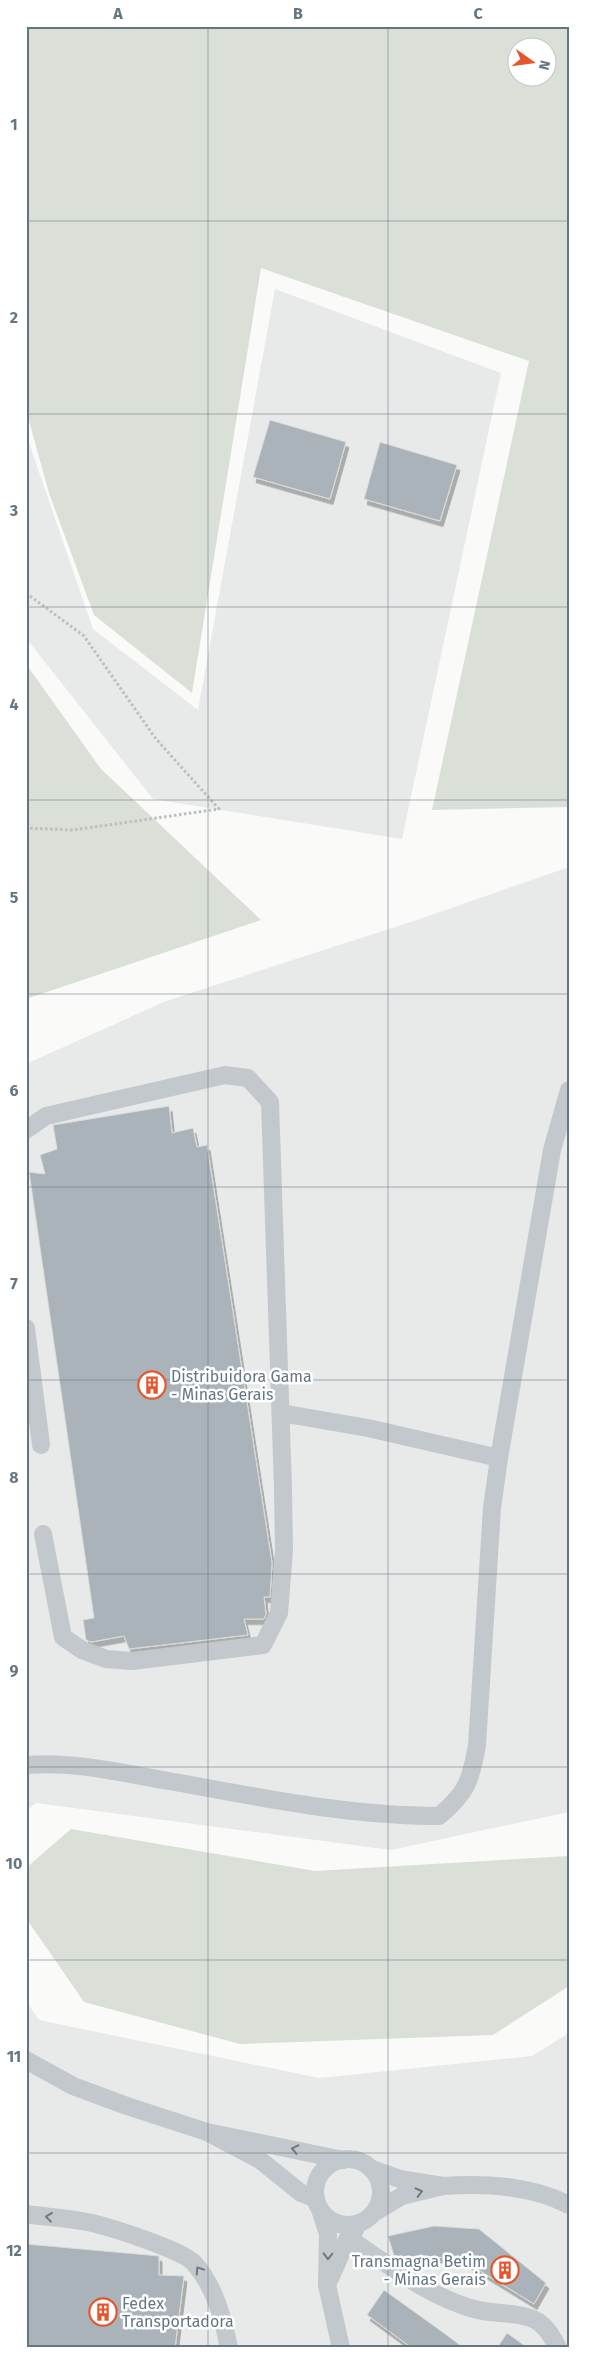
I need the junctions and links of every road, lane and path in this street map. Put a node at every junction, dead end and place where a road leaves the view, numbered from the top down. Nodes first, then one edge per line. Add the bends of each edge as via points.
1 (26, 593) edge
2 (26, 828) edge
3 (569, 1090) edge
4 (26, 1130) edge
5 (26, 1328) edge
6 (280, 1412) junction
7 (41, 1445) dead end
8 (499, 1458) junction
9 (44, 1534) dead end
10 (26, 1765) edge
11 (26, 2060) edge
12 (207, 2132) junction
13 (343, 2160) junction
14 (372, 2168) junction
15 (443, 2186) junction
16 (318, 2204) junction
17 (569, 2205) edge
18 (26, 2214) edge
19 (368, 2217) junction
20 (348, 2238) junction
21 (328, 2285) junction
22 (229, 2348) edge
23 (341, 2348) edge
24 (558, 2348) edge

1 - 2 path via 84,636 156,740 219,809 73,830
3 - 8 lane via 552,1150
4 - 6 lane via 46,1116 225,1074 248,1078 270,1102
5 - 7 lane
6 - 8 lane
6 - 9 lane via 282,1586 279,1613 263,1645 132,1661 106,1659 82,1650 63,1637
8 - 10 lane via 492,1508 477,1745 471,1776 457,1801 438,1816 388,1816 73,1765
11 - 12 lane via 73,2086
13 -> 12 lane
12 - 16 lane via 260,2160
13 - 14 lane
13 - 16 lane via 333,2163 322,2174 316,2188
14 - 15 lane via 400,2179
14 - 19 lane via 381,2194
15 - 17 lane via 478,2184 530,2190
19 -> 15 lane via 402,2196
16 - 19 lane via 326,2216 343,2225
16 -> 21 lane via 328,2234
22 -> 18 lane via 211,2288 193,2262 160,2245 88,2222
19 - 20 lane
20 - 21 lane
20 - 24 lane via 421,2287 473,2309 528,2317 539,2322 552,2335
21 - 23 lane

